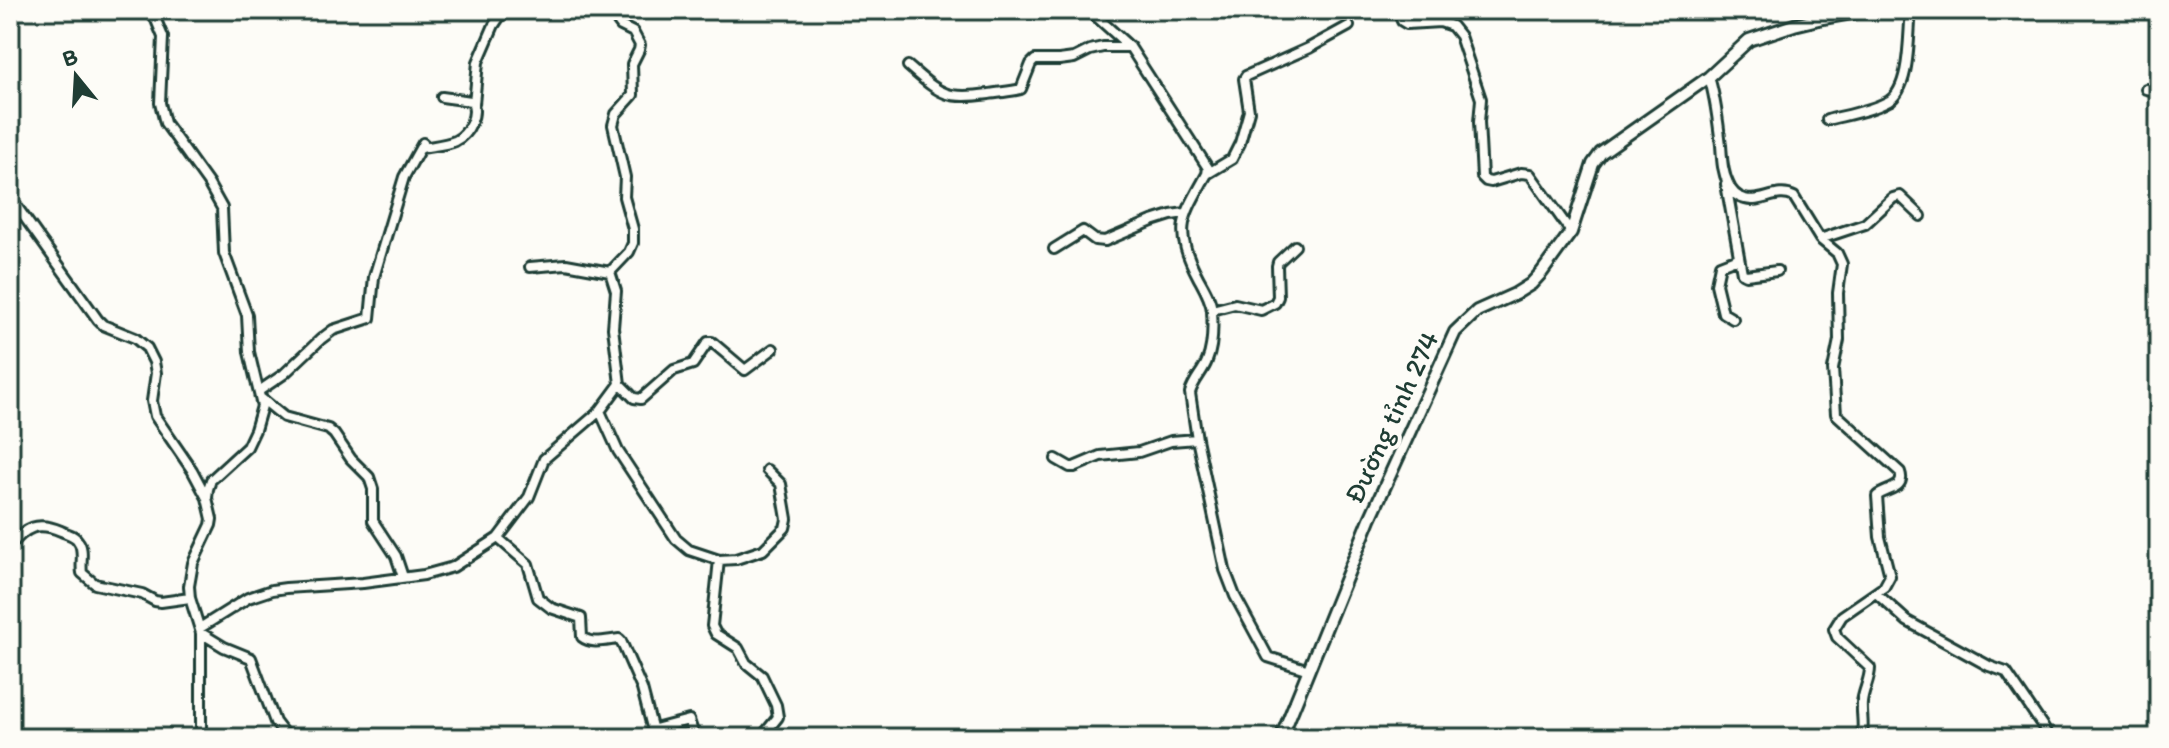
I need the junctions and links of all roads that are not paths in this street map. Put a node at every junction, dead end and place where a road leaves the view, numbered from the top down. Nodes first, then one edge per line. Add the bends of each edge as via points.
1 (148, 10) edge
2 (504, 10) edge
3 (615, 10) edge
4 (1089, 10) edge
5 (1398, 10) edge
6 (1886, 10) edge
7 (1911, 10) edge
8 (1349, 26) dead end
9 (1130, 47) junction
10 (908, 66) dead end
11 (1709, 77) junction
12 (2146, 89) dead end
13 (2159, 92) edge
14 (442, 97) dead end
15 (474, 104) junction
16 (1827, 120) dead end
17 (1724, 171) junction
18 (1207, 174) junction
19 (10, 197) edge
20 (1185, 213) junction
21 (1921, 216) dead end
22 (1571, 232) junction
23 (1820, 239) junction
24 (1295, 246) dead end
25 (1054, 249) dead end
26 (1738, 258) junction
27 (530, 267) dead end
28 (1777, 271) dead end
29 (610, 272) junction
30 (1212, 310) junction
31 (1733, 319) dead end
32 (773, 349) dead end
33 (620, 384) junction
34 (260, 394) junction
35 (600, 411) junction
36 (1197, 439) junction
37 (1056, 459) dead end
38 (767, 470) dead end
39 (207, 498) junction
40 (498, 538) junction
41 (10, 546) edge
42 (719, 560) junction
43 (403, 577) junction
44 (1876, 593) junction
45 (190, 598) junction
46 (201, 631) junction
47 (1309, 670) junction
48 (653, 731) junction
49 (201, 738) edge
50 (347, 738) edge
51 (644, 738) edge
52 (695, 738) edge
53 (761, 738) edge
54 (1281, 738) edge
55 (1861, 738) edge
56 (2049, 738) edge

1 - 34 street via 163,37 160,103 165,123 222,208 224,253 247,315 249,352
2 - 15 street via 478,62
3 - 29 street via 618,22 640,45 632,64 633,95 613,125 633,243
4 - 9 street
5 - 22 street via 1407,24 1440,22 1460,36 1481,99 1482,177 1491,182 1530,174
6 - 11 main road, Đường tỉnh 274 via 1764,34 1749,40
7 - 16 street via 1904,78 1897,94 1882,104
8 - 18 street via 1246,76 1249,111 1240,143 1232,159
9 - 10 street via 1035,60 1021,89 970,97 935,90
9 - 18 street via 1206,162
11 - 17 street
11 - 22 main road, Đường tỉnh 274 via 1601,153
12 - 13 street
14 - 15 street
15 - 34 street via 473,120 457,140 423,145 404,177 374,277 370,318 333,330
17 - 23 street via 1734,194 1742,199 1780,193 1794,197
17 - 26 street
18 - 20 street
19 - 39 street via 98,320 147,348 156,373 155,416
20 - 25 street via 1105,241 1083,231
20 - 30 street via 1183,242
21 - 23 street via 1900,196 1865,224
22 - 47 main road, Đường tỉnh 274 via 1531,284 1477,311 1455,332
23 - 44 street via 1842,264 1833,369 1836,414 1901,477 1898,485 1877,496 1890,576
24 - 30 street via 1278,262 1275,303 1261,310 1235,304
26 - 28 street via 1746,275
26 - 31 street via 1720,265 1716,278 1723,313
27 - 29 street via 566,264
29 - 33 street via 616,291 613,328
30 - 36 street via 1209,357 1190,393
32 - 33 street via 745,370 708,342 693,364 674,370 641,399
33 - 35 street
34 - 39 street via 261,413 247,447 211,480
34 - 43 street via 284,417 328,429 369,477 373,521
35 - 40 street via 544,459 529,497
35 - 42 street via 618,451 676,539 689,550
36 - 37 street via 1100,456 1074,467
36 - 47 street via 1221,557 1235,596 1268,657
38 - 42 street via 781,484 785,528 758,553
39 - 45 street via 211,525 190,573
40 - 43 street via 453,567
40 - 48 street via 528,564 538,598 581,618 585,640 621,641
41 - 45 street via 29,528 49,526 78,539 82,573 95,584 155,601
42 - 53 street via 712,626 765,681 776,705 778,717
43 - 46 street via 272,590 248,598
44 - 55 street via 1842,616 1834,629 1870,668
44 - 56 street via 1907,621 2006,672
45 - 46 street
46 - 49 street
46 - 50 street via 251,658 285,735 334,733
47 - 54 main road, Đường tỉnh 274
48 - 51 street
48 - 52 street via 689,720

